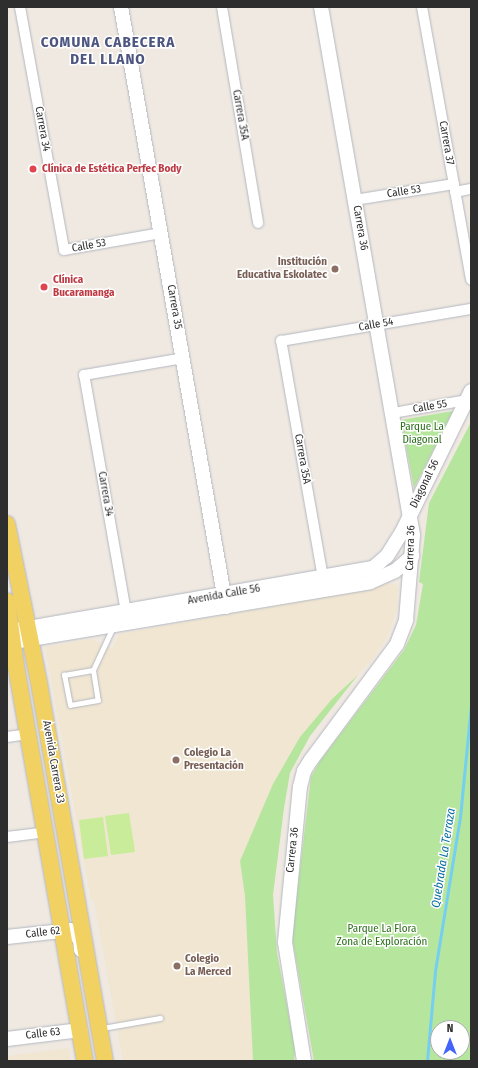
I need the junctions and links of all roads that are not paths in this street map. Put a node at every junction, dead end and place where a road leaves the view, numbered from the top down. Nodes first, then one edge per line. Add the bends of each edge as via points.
1 (20, 7) edge
2 (121, 7) edge
3 (222, 7) edge
4 (321, 7) edge
5 (422, 7) edge
6 (454, 188) junction
7 (471, 189) edge
8 (355, 200) junction
9 (258, 223) dead end
10 (161, 233) junction
11 (64, 250) joint
12 (471, 280) edge
13 (471, 309) edge
14 (378, 325) junction
15 (281, 341) joint
16 (183, 358) junction
17 (469, 395) edge
18 (393, 413) junction
19 (411, 514) junction
20 (7, 524) edge
21 (412, 556) junction
22 (323, 578) junction
23 (7, 601) edge
24 (225, 601) junction
25 (126, 612) junction
26 (113, 626) junction
27 (28, 635) junction
28 (9, 637) edge
29 (93, 670) junction
30 (28, 734) junction
31 (7, 737) edge
32 (45, 832) junction
33 (7, 837) edge
34 (70, 932) junction
35 (7, 937) edge
36 (95, 1000) junction
37 (160, 1018) dead end
38 (99, 1028) junction
39 (80, 1030) junction
40 (7, 1039) edge
41 (85, 1061) edge
42 (105, 1061) edge
43 (304, 1061) edge

1 - 11 street, Carrera 34
2 - 10 street, Carrera 35
3 - 9 street, Carrera 35A
4 - 8 street, Carrera 36
5 - 6 street, Carrera 37
6 - 7 street, Calle 53
6 - 8 street, Calle 53
6 - 12 street, Carrera 37
8 - 14 street, Carrera 36
10 - 11 street, Calle 53
10 - 16 street, Carrera 35
13 - 14 street, Calle 54
14 - 15 street, Calle 54
14 - 18 street, Carrera 36
15 - 22 street, Carrera 35A
16 - 24 street, Carrera 35
16 - 25 street, Carrera 34 via 84,375
17 - 18 street, Calle 55
17 - 19 street, Diagonal 56
18 - 19 street, Carrera 36
19 - 21 street, Carrera 36
19 - 22 street, Avenida Calle 56 via 395,546 378,566
20 - 27 main road, Avenida Carrera 33
21 - 24 street, Avenida Calle 56 via 396,572 375,581
21 - 43 street, Carrera 36 via 406,620 397,644 310,760 300,786 285,942
22 - 24 street, Avenida Calle 56
23 - 28 main road, Avenida Carrera 33
24 - 25 street, Avenida Calle 56
24 - 26 street, Avenida Calle 56
25 - 27 street, Avenida Calle 56
26 - 27 street, Avenida Calle 56
26 - 29 lane
27 - 28 street, Avenida Calle 56
27 - 36 main road, Avenida Carrera 33
28 - 30 main road, Avenida Carrera 33
29 - 29 lane via 64,675 70,705 98,700
30 - 31 street
30 - 32 main road, Avenida Carrera 33
32 - 33 street
32 - 34 main road, Avenida Carrera 33
34 - 35 street, Calle 62
34 - 36 street, Avenida Carrera 33 via 87,986
34 - 39 main road, Avenida Carrera 33
36 - 38 main road, Avenida Carrera 33
37 - 38 lane
38 - 42 main road, Avenida Carrera 33
39 - 40 street, Calle 63
39 - 41 main road, Avenida Carrera 33

